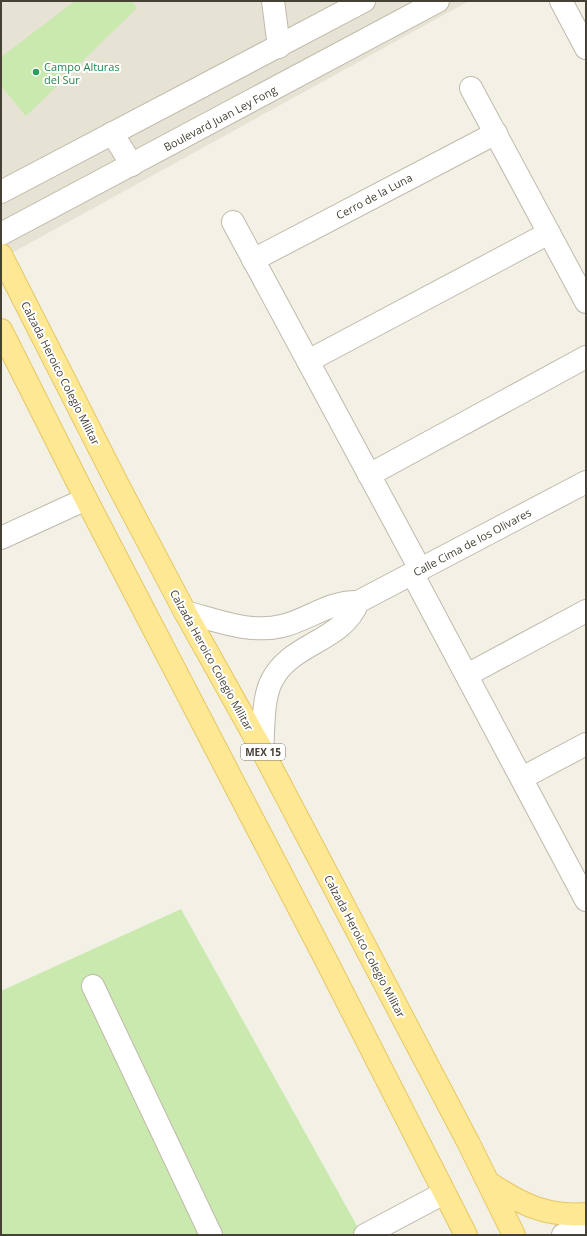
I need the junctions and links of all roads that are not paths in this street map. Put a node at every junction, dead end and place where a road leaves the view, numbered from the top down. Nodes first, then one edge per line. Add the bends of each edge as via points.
1 (273, 1) edge
2 (364, 1) edge
3 (438, 1) edge
4 (561, 1) edge
5 (279, 47) junction
6 (586, 48) edge
7 (471, 88) dead end
8 (112, 133) junction
9 (496, 133) junction
10 (132, 165) junction
11 (1, 192) edge
12 (233, 222) dead end
13 (549, 233) junction
14 (1, 234) edge
15 (1, 255) edge
16 (253, 260) junction
17 (586, 302) edge
18 (1, 330) edge
19 (586, 357) edge
20 (308, 361) junction
21 (369, 475) junction
22 (586, 482) edge
23 (86, 498) junction
24 (1, 538) edge
25 (416, 571) junction
26 (358, 602) junction
27 (586, 611) edge
28 (185, 612) junction
29 (467, 675) junction
30 (586, 744) edge
31 (262, 750) junction
32 (522, 778) junction
33 (580, 873) edge
34 (586, 900) edge
35 (93, 986) dead end
36 (488, 1182) junction
37 (444, 1193) junction
38 (586, 1214) edge
39 (586, 1222) edge
40 (462, 1234) edge
41 (211, 1235) edge
42 (366, 1235) edge
43 (514, 1235) edge
44 (563, 1235) edge

1 - 5 street
2 - 5 street
3 - 10 street, Boulevard Juan Ley Fong
4 - 6 street
5 - 8 street
7 - 9 street
8 - 10 street
8 - 11 street
9 - 13 street
9 - 16 street, Cerro de la Luna
10 - 14 street, Boulevard Juan Ley Fong
12 - 16 street
13 - 17 street
13 - 20 street
15 - 28 main road, Calzada Heroico Colegio Militar / MEX 15
16 - 20 street
18 - 23 main road
19 - 21 street
20 - 21 street
21 - 25 street
22 - 25 street, Calle Cima de los Olivares
23 - 24 street
23 - 37 main road
25 - 26 street, Calle Cima de los Olivares
25 - 29 street
26 - 28 street via 338,604 293,623 266,628 233,625
26 - 31 street via 347,622 290,658 278,670 270,684 266,702
27 - 29 street
28 - 31 main road, Calzada Heroico Colegio Militar / MEX 15
29 - 32 street
30 - 32 street
31 - 36 main road, Calzada Heroico Colegio Militar / MEX 15
32 - 33 street
33 - 34 street
35 - 41 street
36 - 38 main road via 511,1198 534,1209 560,1214
36 - 43 main road, Calzada Heroico Colegio Militar / MEX 15
37 - 40 main road
37 - 42 street
39 - 44 street

